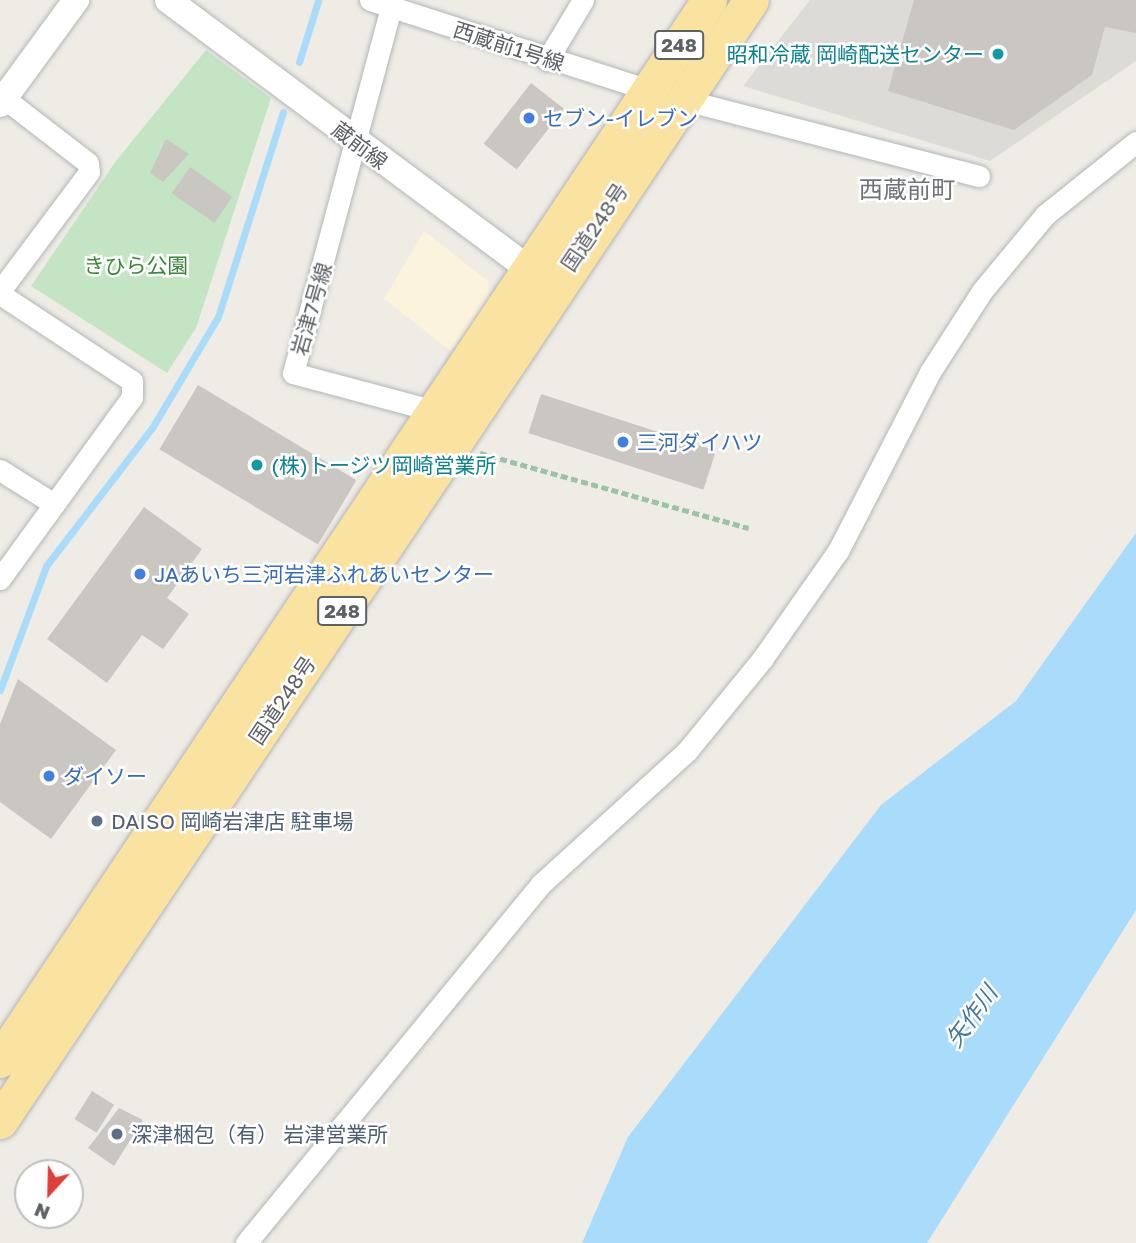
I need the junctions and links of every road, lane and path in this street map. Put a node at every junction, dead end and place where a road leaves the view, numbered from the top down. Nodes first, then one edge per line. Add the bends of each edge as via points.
1 (76, 0) edge
2 (168, 0) edge
3 (370, 0) edge
4 (583, 0) edge
5 (709, 0) edge
6 (751, 0) edge
7 (392, 3) edge
8 (547, 60) junction
9 (649, 90) junction
10 (1, 99) edge
11 (681, 99) junction
12 (1136, 142) edge
13 (359, 145) junction
14 (979, 176) dead end
15 (542, 279) junction
16 (0, 293) edge
17 (435, 411) junction
18 (453, 446) junction
19 (0, 470) edge
20 (54, 505) junction
21 (749, 528) dead end
22 (0, 579) edge
23 (0, 1060) edge
24 (0, 1121) edge
25 (246, 1243) edge

1 - 10 street
2 - 13 street, 蔵前線
3 - 7 street, 西蔵前1号線
4 - 8 street
5 - 9 highway, 国道248号 / 248
6 - 11 highway, 国道248号 / 248
7 - 8 street, 西蔵前1号線
7 - 13 street
8 - 9 street, 西蔵前1号線
9 - 15 highway, 国道248号 / 248
10 - 16 street via 88,163 89,172
11 - 14 street
11 - 15 highway, 国道248号 / 248
12 - 25 street via 1045,215 982,292 930,372 838,551 763,658 687,751 541,884
13 - 15 street, 蔵前線
13 - 17 street, 岩津7号線 via 293,373
15 - 17 highway, 国道248号 / 248
15 - 18 highway, 国道248号 / 248
16 - 20 street via 132,381 132,397
17 - 23 highway, 国道248号 / 248
18 - 21 path
18 - 24 highway, 国道248号 / 248
19 - 20 street
20 - 22 street

